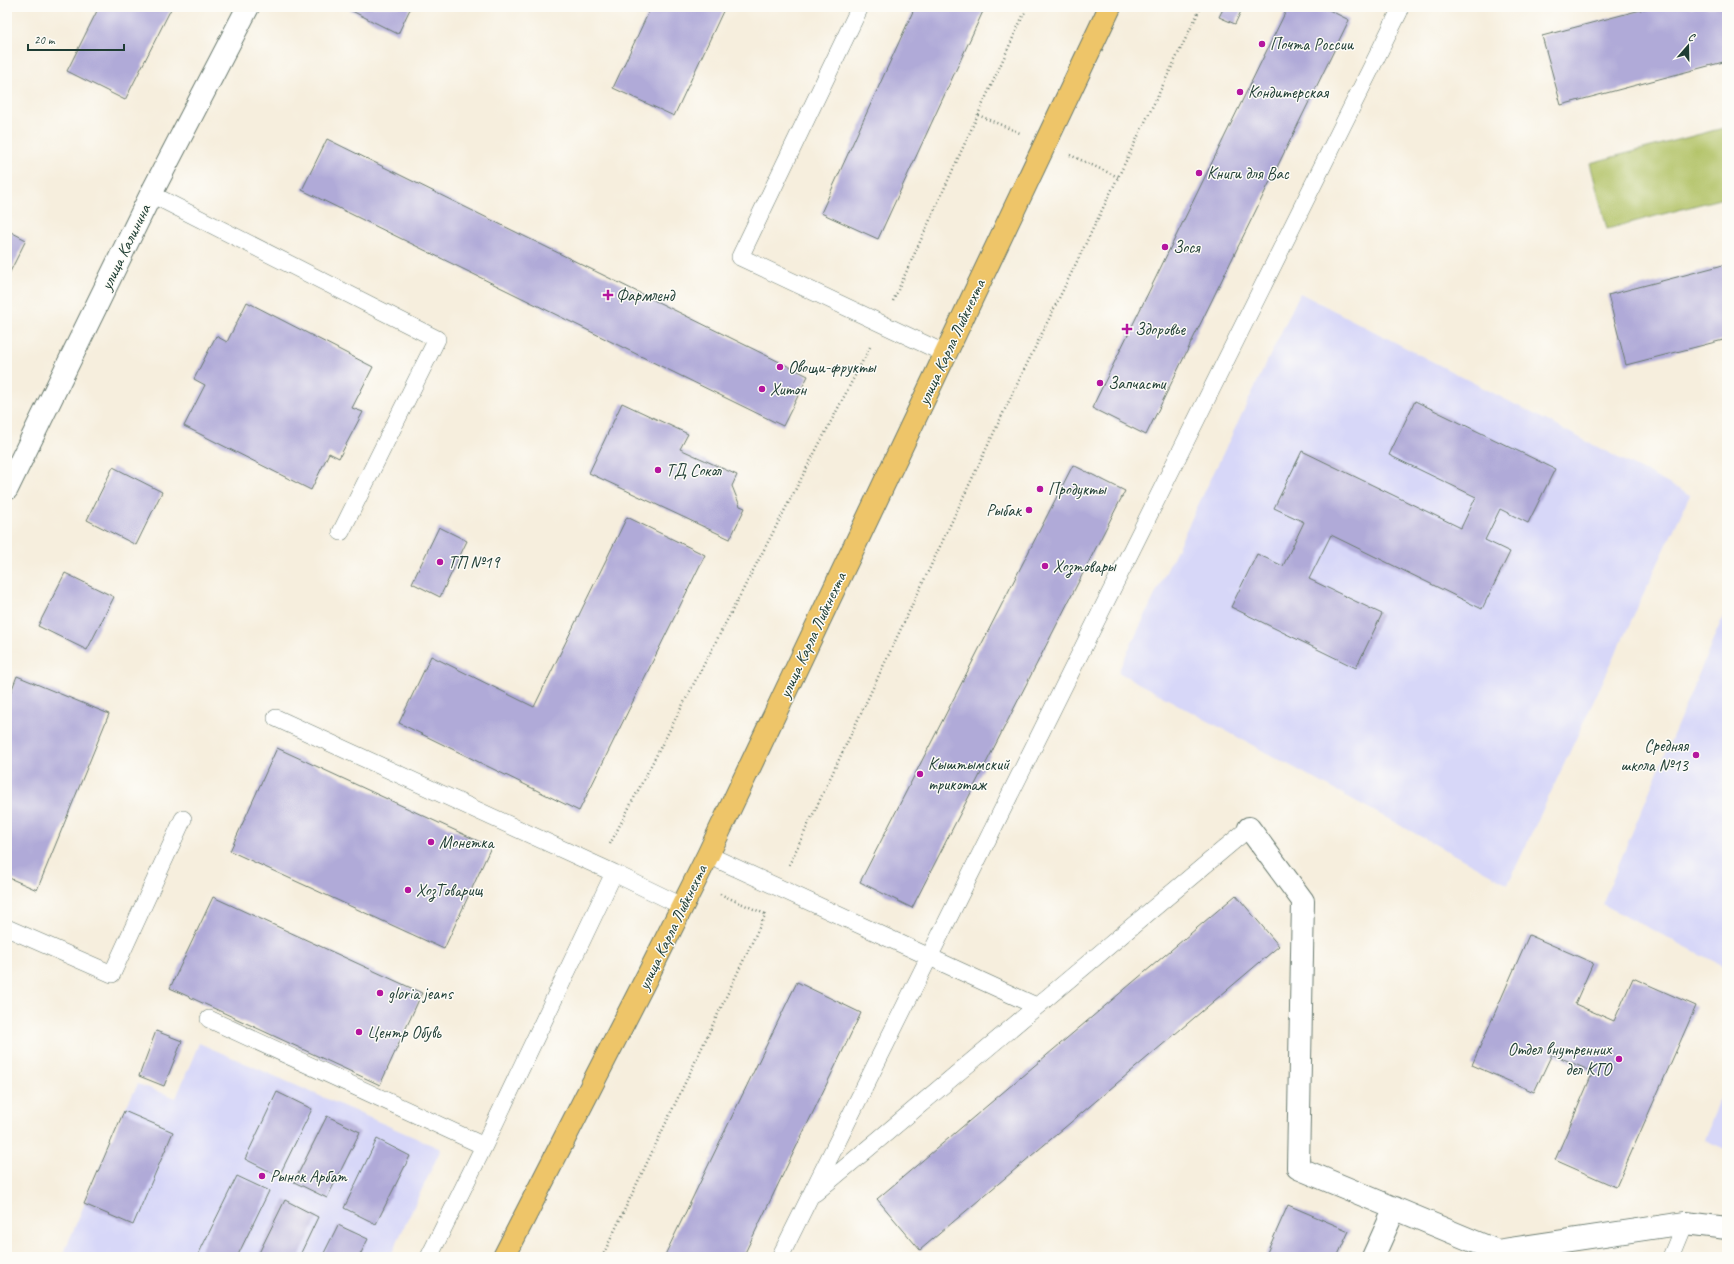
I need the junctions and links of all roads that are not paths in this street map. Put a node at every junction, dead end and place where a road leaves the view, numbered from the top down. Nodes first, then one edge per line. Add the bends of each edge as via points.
1 (248, 7) edge
2 (860, 7) edge
3 (1110, 7) edge
4 (1398, 12) dead end
5 (151, 194) junction
6 (946, 354) junction
7 (7, 489) edge
8 (341, 532) dead end
9 (276, 718) dead end
10 (183, 819) dead end
11 (1249, 828) joint
12 (708, 855) junction
13 (607, 869) junction
14 (682, 906) junction
15 (7, 928) edge
16 (928, 957) junction
17 (1036, 1006) junction
18 (209, 1019) dead end
19 (484, 1146) junction
20 (809, 1198) junction
21 (1394, 1208) junction
22 (1685, 1223) junction
23 (1727, 1228) edge
24 (1495, 1254) edge
25 (429, 1257) edge
26 (504, 1257) edge
27 (780, 1257) edge
28 (1373, 1257) edge
29 (1670, 1257) edge

1 - 5 street, улица Калинина
2 - 6 lane via 740,256
3 - 6 main road, улица Карла Либкнехта
4 - 16 lane
5 - 7 street, улица Калинина
5 - 8 lane via 437,339
6 - 12 main road, улица Карла Либкнехта
9 - 13 lane
10 - 15 lane via 112,974
11 - 17 lane
11 - 21 street via 1303,901 1298,1168
12 - 14 main road, улица Карла Либкнехта
12 - 16 lane
13 - 14 lane
13 - 19 lane
14 - 26 main road, улица Карла Либкнехта
16 - 17 lane
16 - 20 lane
17 - 20 lane
18 - 19 lane
19 - 25 lane
20 - 27 lane
21 - 24 street
21 - 28 street
22 - 23 street
22 - 24 street
22 - 29 lane

